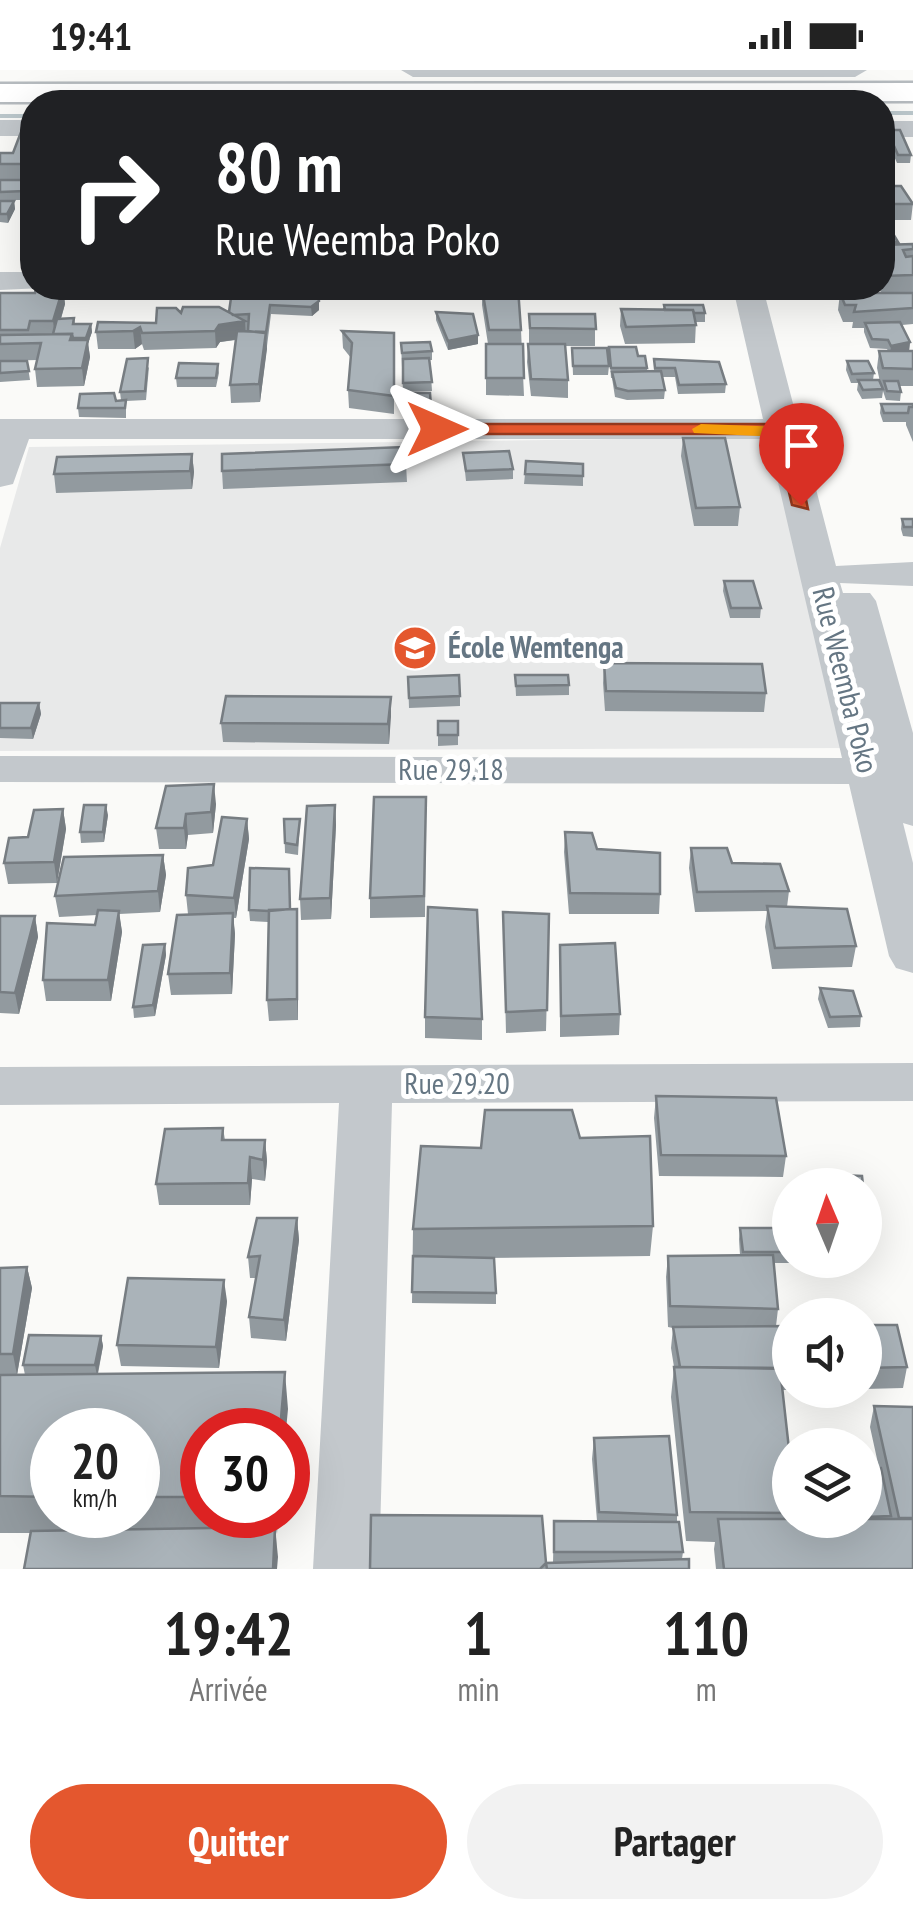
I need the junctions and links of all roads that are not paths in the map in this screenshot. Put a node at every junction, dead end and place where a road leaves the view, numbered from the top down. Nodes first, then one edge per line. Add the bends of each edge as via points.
1 (413, 70) edge
2 (855, 70) edge
3 (708, 88) edge
4 (354, 90) edge
5 (810, 90) edge
6 (752, 300) edge
7 (774, 300) edge
8 (7, 429) edge
9 (796, 429) junction
10 (0, 476) edge
11 (849, 574) junction
12 (913, 574) edge
13 (0, 769) edge
14 (894, 784) edge
15 (913, 956) edge
16 (913, 1082) edge
17 (366, 1085) junction
18 (0, 1086) edge
19 (346, 1569) edge

1 - 3 street
2 - 3 street
3 - 4 main road
3 - 5 main road
6 - 9 street, Rue Weemba Poko
7 - 9 street, Rue Weemba Poko
8 - 9 street
8 - 10 street
9 - 11 street, Rue Weemba Poko
9 - 14 street, Rue Weemba Poko
11 - 12 street
11 - 14 street, Rue Weemba Poko
13 - 14 street, Rue 29.18
14 - 15 street, Rue Weemba Poko
16 - 17 street, Rue 29.20
17 - 18 street, Rue 29.20
17 - 19 street

